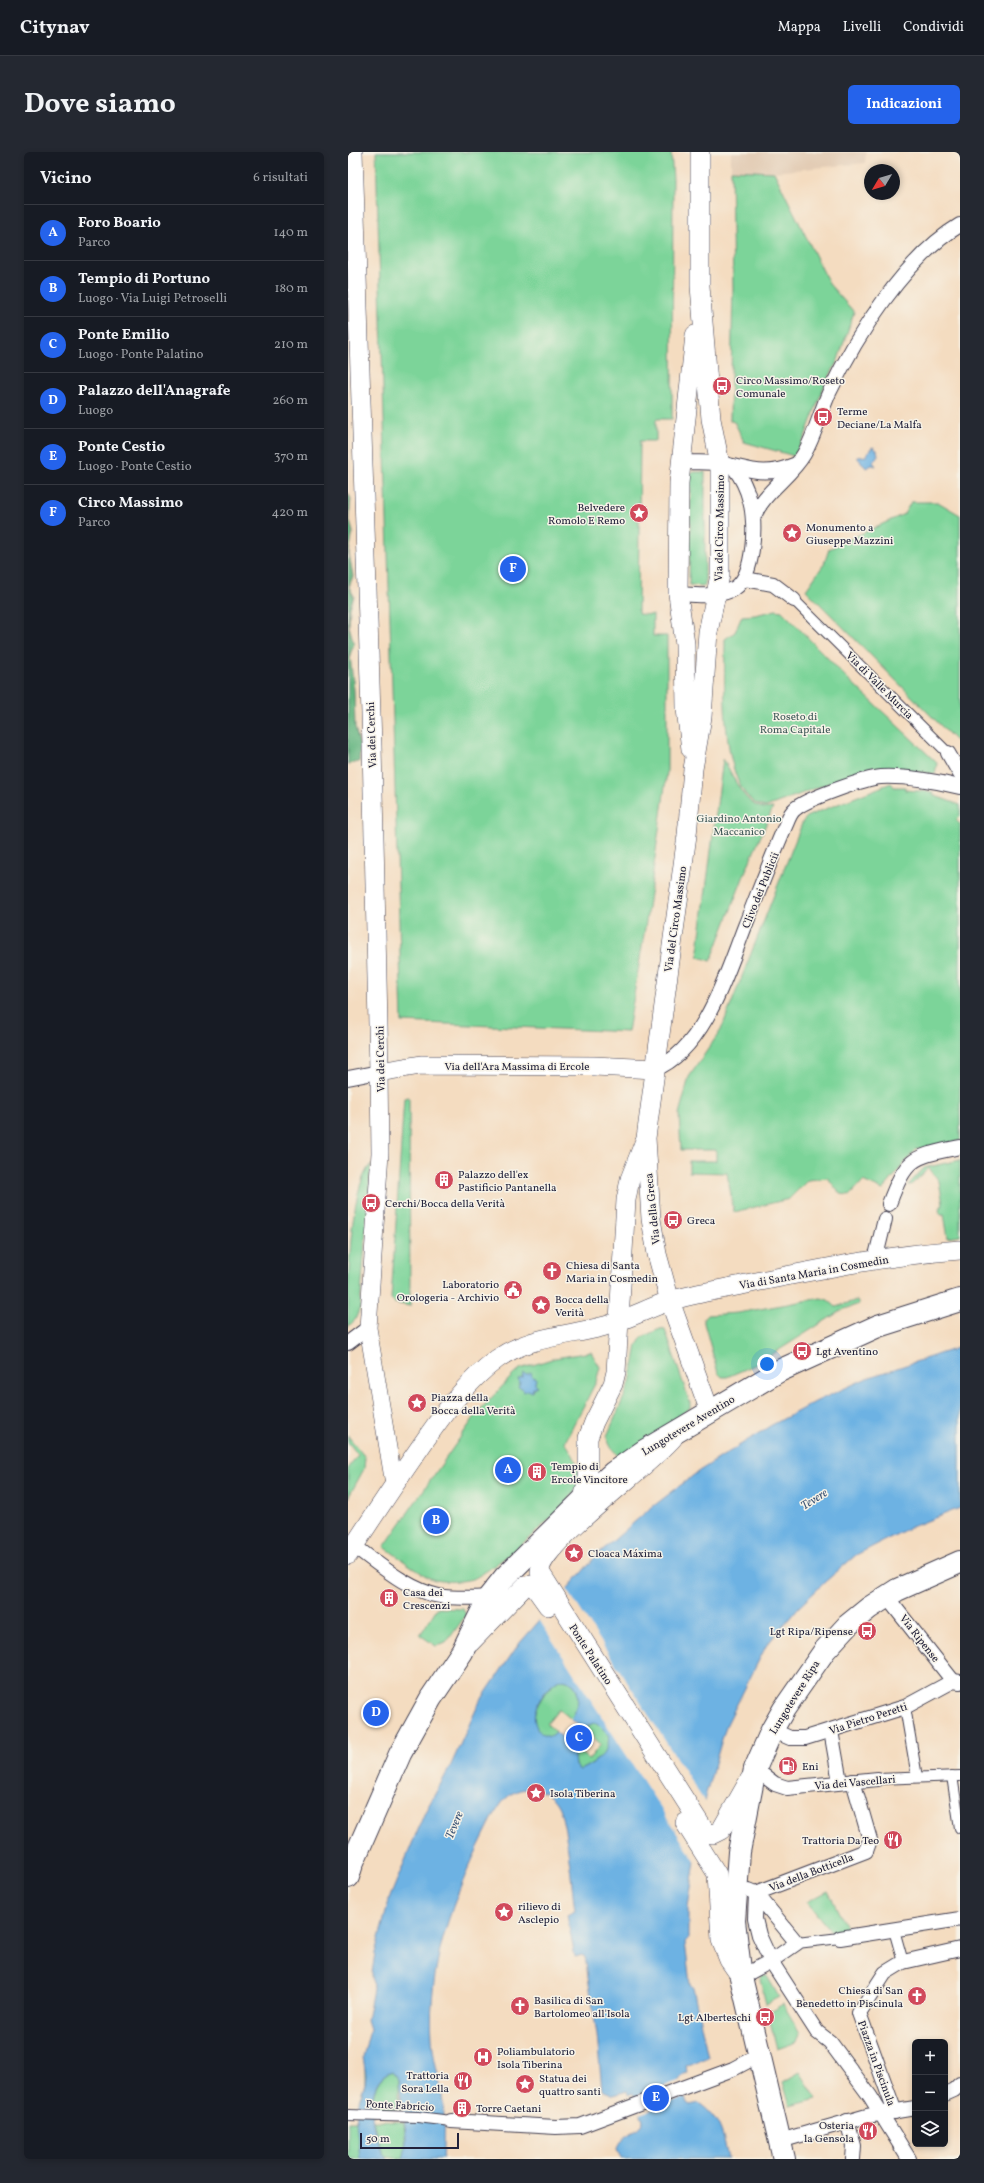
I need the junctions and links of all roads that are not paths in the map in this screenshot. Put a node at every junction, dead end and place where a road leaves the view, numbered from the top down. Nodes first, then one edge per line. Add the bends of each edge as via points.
1 (353, 152) edge
2 (700, 152) edge
3 (960, 225) edge
4 (700, 286) junction
5 (680, 462) junction
6 (796, 464) junction
7 (727, 466) junction
8 (753, 518) junction
9 (745, 579) junction
10 (678, 594) junction
11 (717, 594) junction
12 (794, 600) joint
13 (948, 753) joint
14 (693, 769) junction
15 (960, 774) edge
16 (960, 787) edge
17 (655, 1069) junction
18 (379, 1072) junction
19 (348, 1078) edge
20 (646, 1138) junction
21 (960, 1147) edge
22 (889, 1204) dead end
23 (885, 1219) dead end
24 (960, 1250) edge
25 (876, 1260) junction
26 (960, 1300) edge
27 (670, 1301) junction
28 (620, 1320) junction
29 (368, 1322) junction
30 (348, 1343) edge
31 (710, 1412) junction
32 (679, 1430) junction
33 (394, 1484) junction
34 (583, 1500) junction
35 (351, 1551) edge
36 (960, 1562) edge
37 (542, 1587) junction
38 (886, 1596) junction
39 (489, 1597) junction
40 (462, 1652) junction
41 (956, 1681) edge
42 (904, 1708) junction
43 (772, 1730) junction
44 (831, 1731) junction
45 (755, 1770) junction
46 (956, 1776) edge
47 (917, 1777) junction
48 (878, 1779) joint
49 (847, 1781) junction
50 (960, 1828) edge
51 (348, 1877) edge
52 (736, 1886) junction
53 (756, 1893) junction
54 (960, 1919) edge
55 (894, 1930) junction
56 (840, 1938) joint
57 (797, 1943) junction
58 (960, 1949) edge
59 (771, 1961) junction
60 (903, 1962) junction
61 (741, 1977) junction
62 (756, 2053) junction
63 (960, 2084) edge
64 (948, 2093) edge
65 (912, 2109) edge
66 (895, 2112) junction
67 (881, 2113) junction
68 (348, 2115) edge
69 (451, 2121) joint
70 (847, 2121) junction
71 (782, 2150) edge
72 (853, 2159) edge
73 (909, 2159) edge

1 - 18 main road, Via dei Cerchi via 372,737
2 - 4 main road, Via del Circo Massimo
3 - 6 street via 924,253 874,315 834,383 810,443
4 - 5 main road, Via del Circo Massimo
4 - 7 main road, Via del Circo Massimo via 711,419
5 - 7 street
5 - 10 main road, Via del Circo Massimo
6 - 7 street via 768,472
6 - 8 street via 768,493
7 - 8 street via 745,485
7 - 11 main road, Via del Circo Massimo
8 - 9 street via 751,557
9 - 11 street via 732,590
9 - 12 street via 773,584
10 - 11 street
10 - 14 main road, Via del Circo Massimo
11 - 14 main road, Via del Circo Massimo via 708,632 702,717
12 - 13 street, Via di Valle Murcia
13 - 15 street, Via di Valle Murcia
14 - 17 main road, Via del Circo Massimo via 687,836
16 - 17 street, Clivo dei Publicii via 890,777 876,778 795,808 787,822 728,970 706,1016 681,1051 666,1064
17 - 18 main road, Via dell'Ara Massima di Ercole via 421,1065
17 - 20 main road, Via della Greca
18 - 19 street
18 - 29 street, Via dei Cerchi via 380,1153
20 - 27 main road, Via della Greca via 654,1236
20 - 28 main road, Via della Greca via 633,1170 626,1200
21 - 22 street via 914,1160 903,1173
23 - 25 street
24 - 25 main road, Via di Santa Maria in Cosmedin
25 - 27 main road, Via di Santa Maria in Cosmedin
26 - 31 main road, Lungotevere Aventino via 901,1317 854,1336 779,1371
27 - 28 main road, Via di Santa Maria in Cosmedin
27 - 31 main road, Via della Greca
28 - 33 main road via 596,1328 531,1342 499,1358 462,1391
28 - 34 main road, Via della Greca via 616,1377 588,1438 588,1477
29 - 30 street
29 - 33 street
31 - 32 main road, Lungotevere Aventino
32 - 34 main road, Lungotevere Aventino via 632,1459
32 - 37 main road, Ponte Palatino via 652,1460 602,1502 550,1552 540,1567
33 - 35 main road
34 - 39 main road, Lungotevere Aventino
35 - 39 street via 429,1594 455,1598
36 - 38 main road, Lungotevere Ripa
37 - 40 main road via 525,1586
37 - 45 main road, Ponte Palatino via 702,1828 709,1834 717,1833 723,1828
37 - 61 main road, Ponte Palatino via 713,1866 717,1874 721,1940 729,1960
38 - 41 street, Via Ripense
38 - 43 main road, Lungotevere Ripa via 848,1625 825,1650
39 - 40 main road, Lungotevere Aventino
40 - 51 main road, Lungotevere Aventino via 431,1698 400,1754
41 - 42 street, Via Pietro Peretti
42 - 44 street, Via Pietro Peretti
42 - 47 street
43 - 44 street, Via Pietro Peretti via 799,1739
43 - 45 main road, Lungotevere Ripa
44 - 49 street
45 - 49 street, Via dei Vascellari via 775,1784 787,1788
45 - 52 main road, Lungotevere Ripa via 739,1852
46 - 47 street, Via dei Vascellari
46 - 50 street
47 - 48 street, Via dei Vascellari
48 - 49 street, Via dei Vascellari
49 - 53 street, Via della Botticella via 870,1840 866,1851
52 - 53 street
52 - 61 main road, Lungotevere Ripa via 734,1921
53 - 57 street
53 - 59 street, Piazza in Piscinula via 756,1924
54 - 55 street
55 - 56 street
55 - 60 street
56 - 57 street
57 - 59 street
58 - 60 street
59 - 61 street
59 - 67 street, Piazza in Piscinula via 817,2032 830,2042
60 - 66 street, Piazza in Piscinula via 885,1973 859,2013
61 - 62 main road, Lungotevere Ripa
62 - 69 street via 733,2069 586,2125 532,2126
62 - 71 main road, Lungotevere Ripa
63 - 64 street
65 - 66 street, Piazza in Piscinula
66 - 67 street, Piazza in Piscinula
67 - 70 street
67 - 73 street, Piazza in Piscinula
68 - 69 street, Ponte Fabricio via 418,2117
70 - 71 street
70 - 72 street via 854,2146

